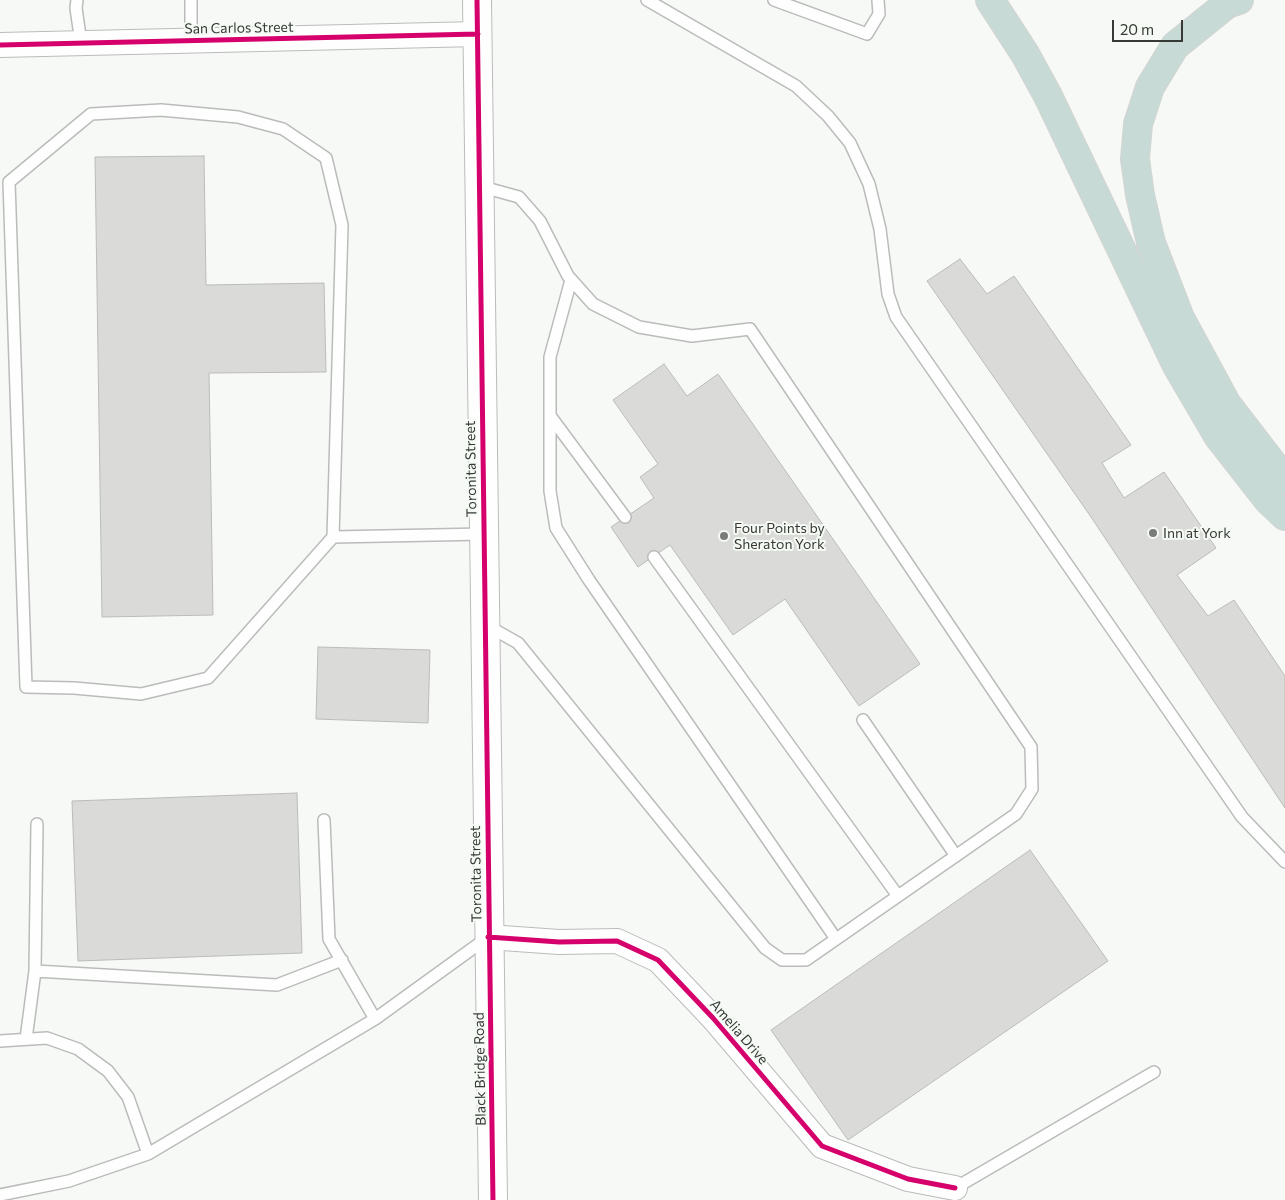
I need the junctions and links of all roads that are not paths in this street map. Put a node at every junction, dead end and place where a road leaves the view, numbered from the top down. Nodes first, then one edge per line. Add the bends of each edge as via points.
1 (77, 0) edge
2 (191, 0) edge
3 (477, 0) edge
4 (647, 0) edge
5 (774, 0) edge
6 (878, 0) edge
7 (990, 0) edge
8 (1239, 0) edge
9 (478, 34) junction
10 (191, 41) junction
11 (81, 43) junction
12 (0, 45) edge
13 (479, 186) junction
14 (571, 280) junction
15 (551, 417) junction
16 (1285, 480) edge
17 (1285, 516) edge
18 (626, 517) dead end
19 (484, 534) junction
20 (333, 537) junction
21 (654, 557) dead end
22 (485, 624) junction
23 (863, 720) dead end
24 (324, 820) dead end
25 (37, 824) dead end
26 (956, 856) junction
27 (1285, 862) edge
28 (898, 896) junction
29 (488, 937) junction
30 (836, 939) junction
31 (342, 960) junction
32 (35, 971) junction
33 (375, 1018) junction
34 (26, 1039) junction
35 (0, 1040) edge
36 (1154, 1072) dead end
37 (148, 1154) junction
38 (493, 1187) edge
39 (955, 1188) joint
40 (0, 1195) edge

1 - 11 lane
2 - 10 lane
3 - 9 street, Toronita Street
4 - 27 lane via 796,86 828,116 850,144 869,184 880,229 888,294 896,317 1242,817
5 - 6 lane via 867,34 879,14
7 - 17 highway via 1048,96 1176,366 1218,436 1268,500
8 - 16 highway via 1227,4 1175,46 1150,87 1138,124 1135,158 1151,242 1180,318 1226,403
9 - 10 street, San Carlos Street
9 - 13 street, Toronita Street
10 - 11 street, San Carlos Street
11 - 12 street, San Carlos Street
13 - 14 lane via 519,197 540,221
13 - 19 street, Toronita Street
14 - 15 lane via 550,357
14 - 26 lane via 593,304 639,327 692,336 750,329 1026,738 1032,747 1032,789 1016,814
15 - 18 lane
15 - 30 lane via 550,491 556,528
19 - 20 lane
19 - 22 street, Toronita Street
20 - 20 lane via 208,678 140,694 26,687 9,182 91,114 161,110 238,117 283,129 326,158 342,225
21 - 28 lane
22 - 29 street, Toronita Street
22 - 30 lane via 518,643 765,948 782,960 806,960
23 - 26 lane
24 - 31 lane via 329,939
25 - 32 lane
26 - 28 lane
28 - 30 lane
29 - 33 lane
29 - 38 street, Black Bridge Road
29 - 39 street, Amelia Drive via 559,942 618,941 658,960 713,1018 822,1146 908,1179
31 - 32 lane via 277,985
31 - 33 lane
32 - 34 lane
33 - 37 lane
34 - 35 lane
34 - 37 lane via 47,1038 78,1049 108,1071 128,1097
36 - 39 lane
37 - 40 lane via 69,1181

